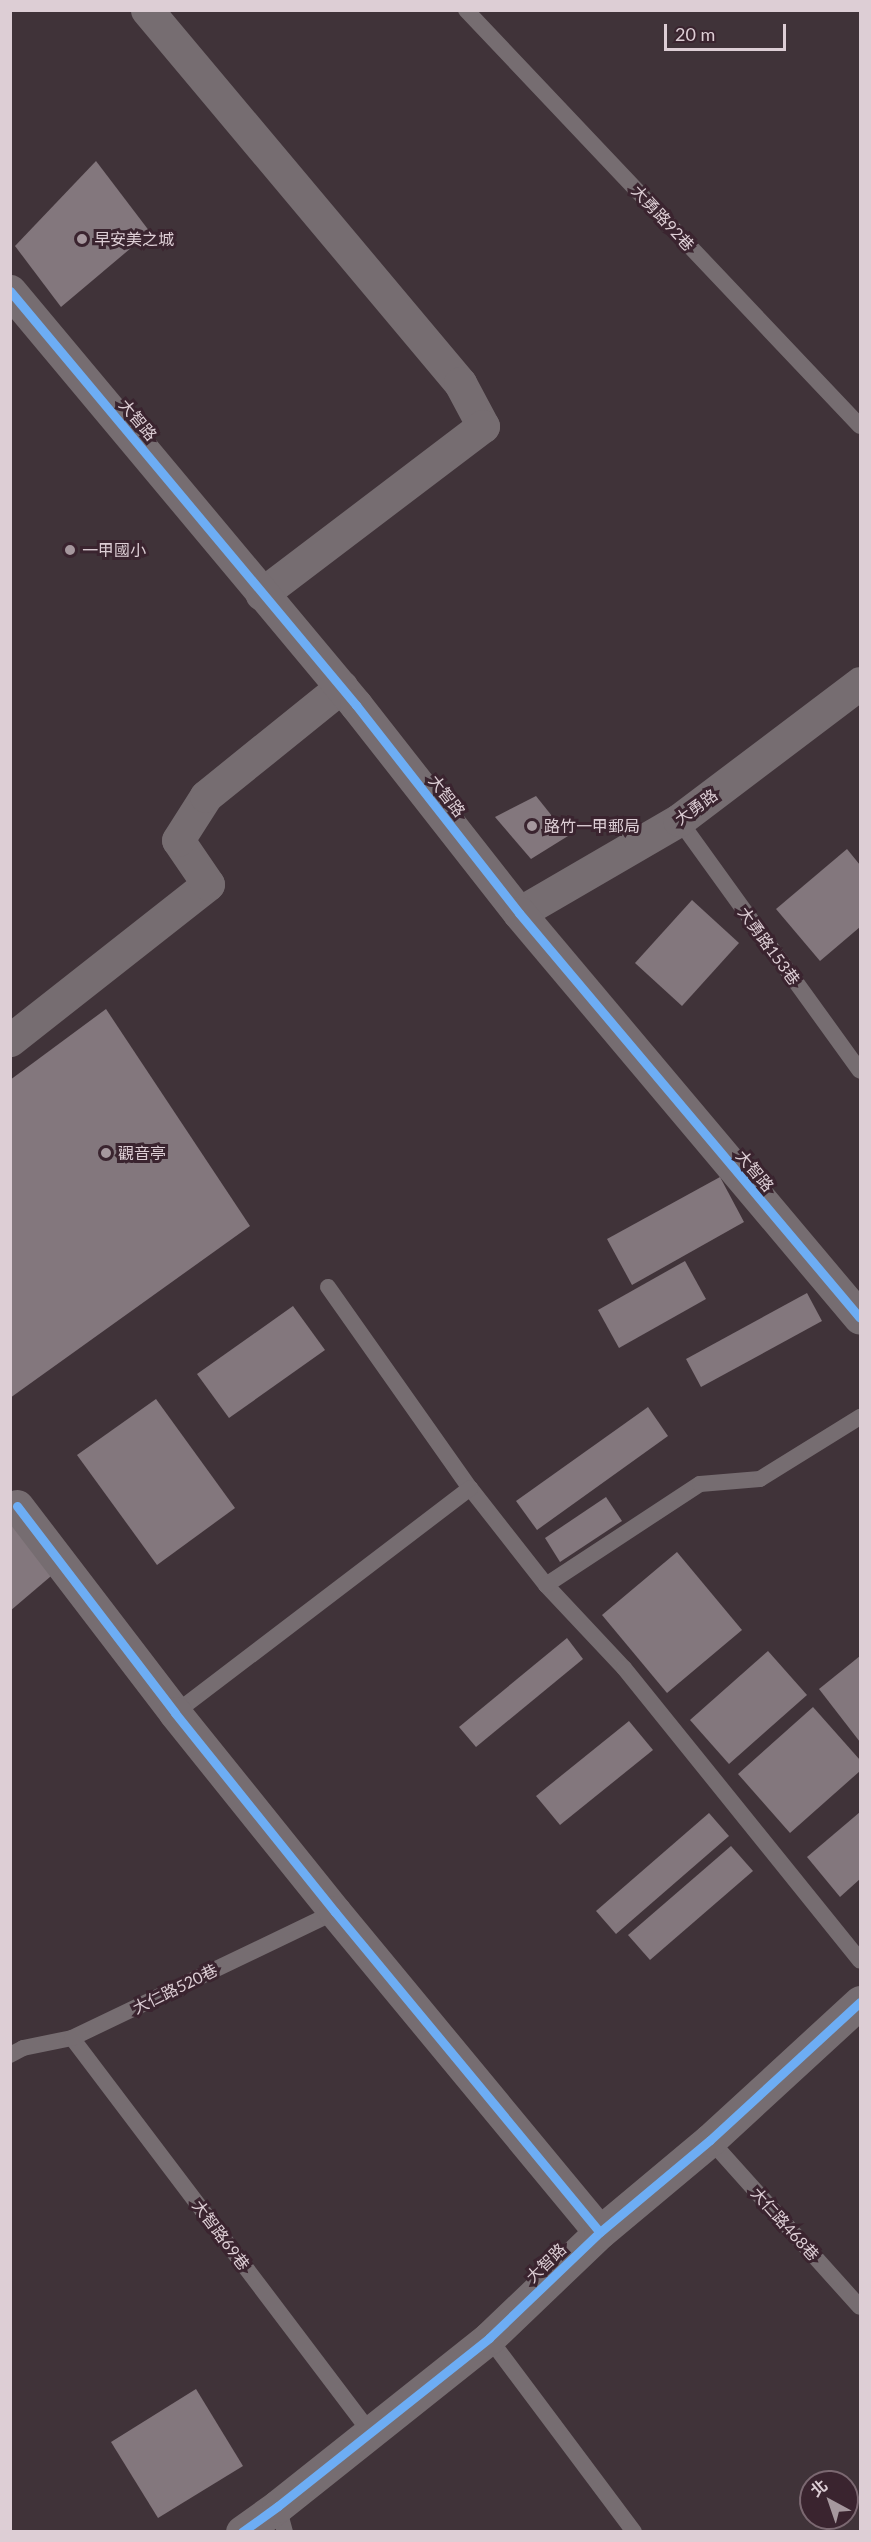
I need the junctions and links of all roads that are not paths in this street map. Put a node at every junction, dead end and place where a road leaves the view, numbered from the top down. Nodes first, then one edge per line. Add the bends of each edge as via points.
1 (147, 10) edge
2 (466, 10) edge
3 (10, 291) edge
4 (861, 426) edge
5 (262, 594) junction
6 (861, 683) edge
7 (341, 687) junction
8 (679, 820) junction
9 (519, 913) junction
10 (10, 1040) edge
11 (861, 1071) edge
12 (328, 1287) dead end
13 (861, 1318) edge
14 (861, 1417) edge
15 (470, 1488) junction
16 (17, 1506) dead end
17 (546, 1585) junction
18 (175, 1713) junction
19 (335, 1912) junction
20 (861, 1961) edge
21 (861, 2002) edge
22 (72, 2038) junction
23 (10, 2055) edge
24 (711, 2140) junction
25 (600, 2232) junction
26 (861, 2307) edge
27 (489, 2338) junction
28 (370, 2432) junction
29 (282, 2519) edge
30 (242, 2532) edge
31 (634, 2532) edge

1 - 5 street via 460,383 483,426
2 - 4 lane, 大勇路92巷
3 - 5 street, 大智路
5 - 7 street, 大智路
6 - 8 street, 大勇路
7 - 9 street, 大智路
7 - 10 street via 206,796 178,840 208,884
8 - 9 street, 大勇路
8 - 11 lane, 大勇路153巷
9 - 13 street, 大智路
12 - 15 lane
14 - 17 lane via 760,1479 700,1484
15 - 17 lane
15 - 18 lane
16 - 18 street
17 - 20 lane via 624,1668
18 - 19 street
19 - 22 lane, 大仁路520巷
19 - 25 street
21 - 24 street, 大智路
22 - 23 lane, 大仁路520巷 via 23,2048
22 - 28 lane, 大智路69巷
24 - 25 street, 大智路
24 - 26 lane, 大仁路468巷
25 - 27 street, 大智路
27 - 28 street, 大智路
27 - 31 lane
28 - 29 street, 大智路
29 - 30 street, 大智路

